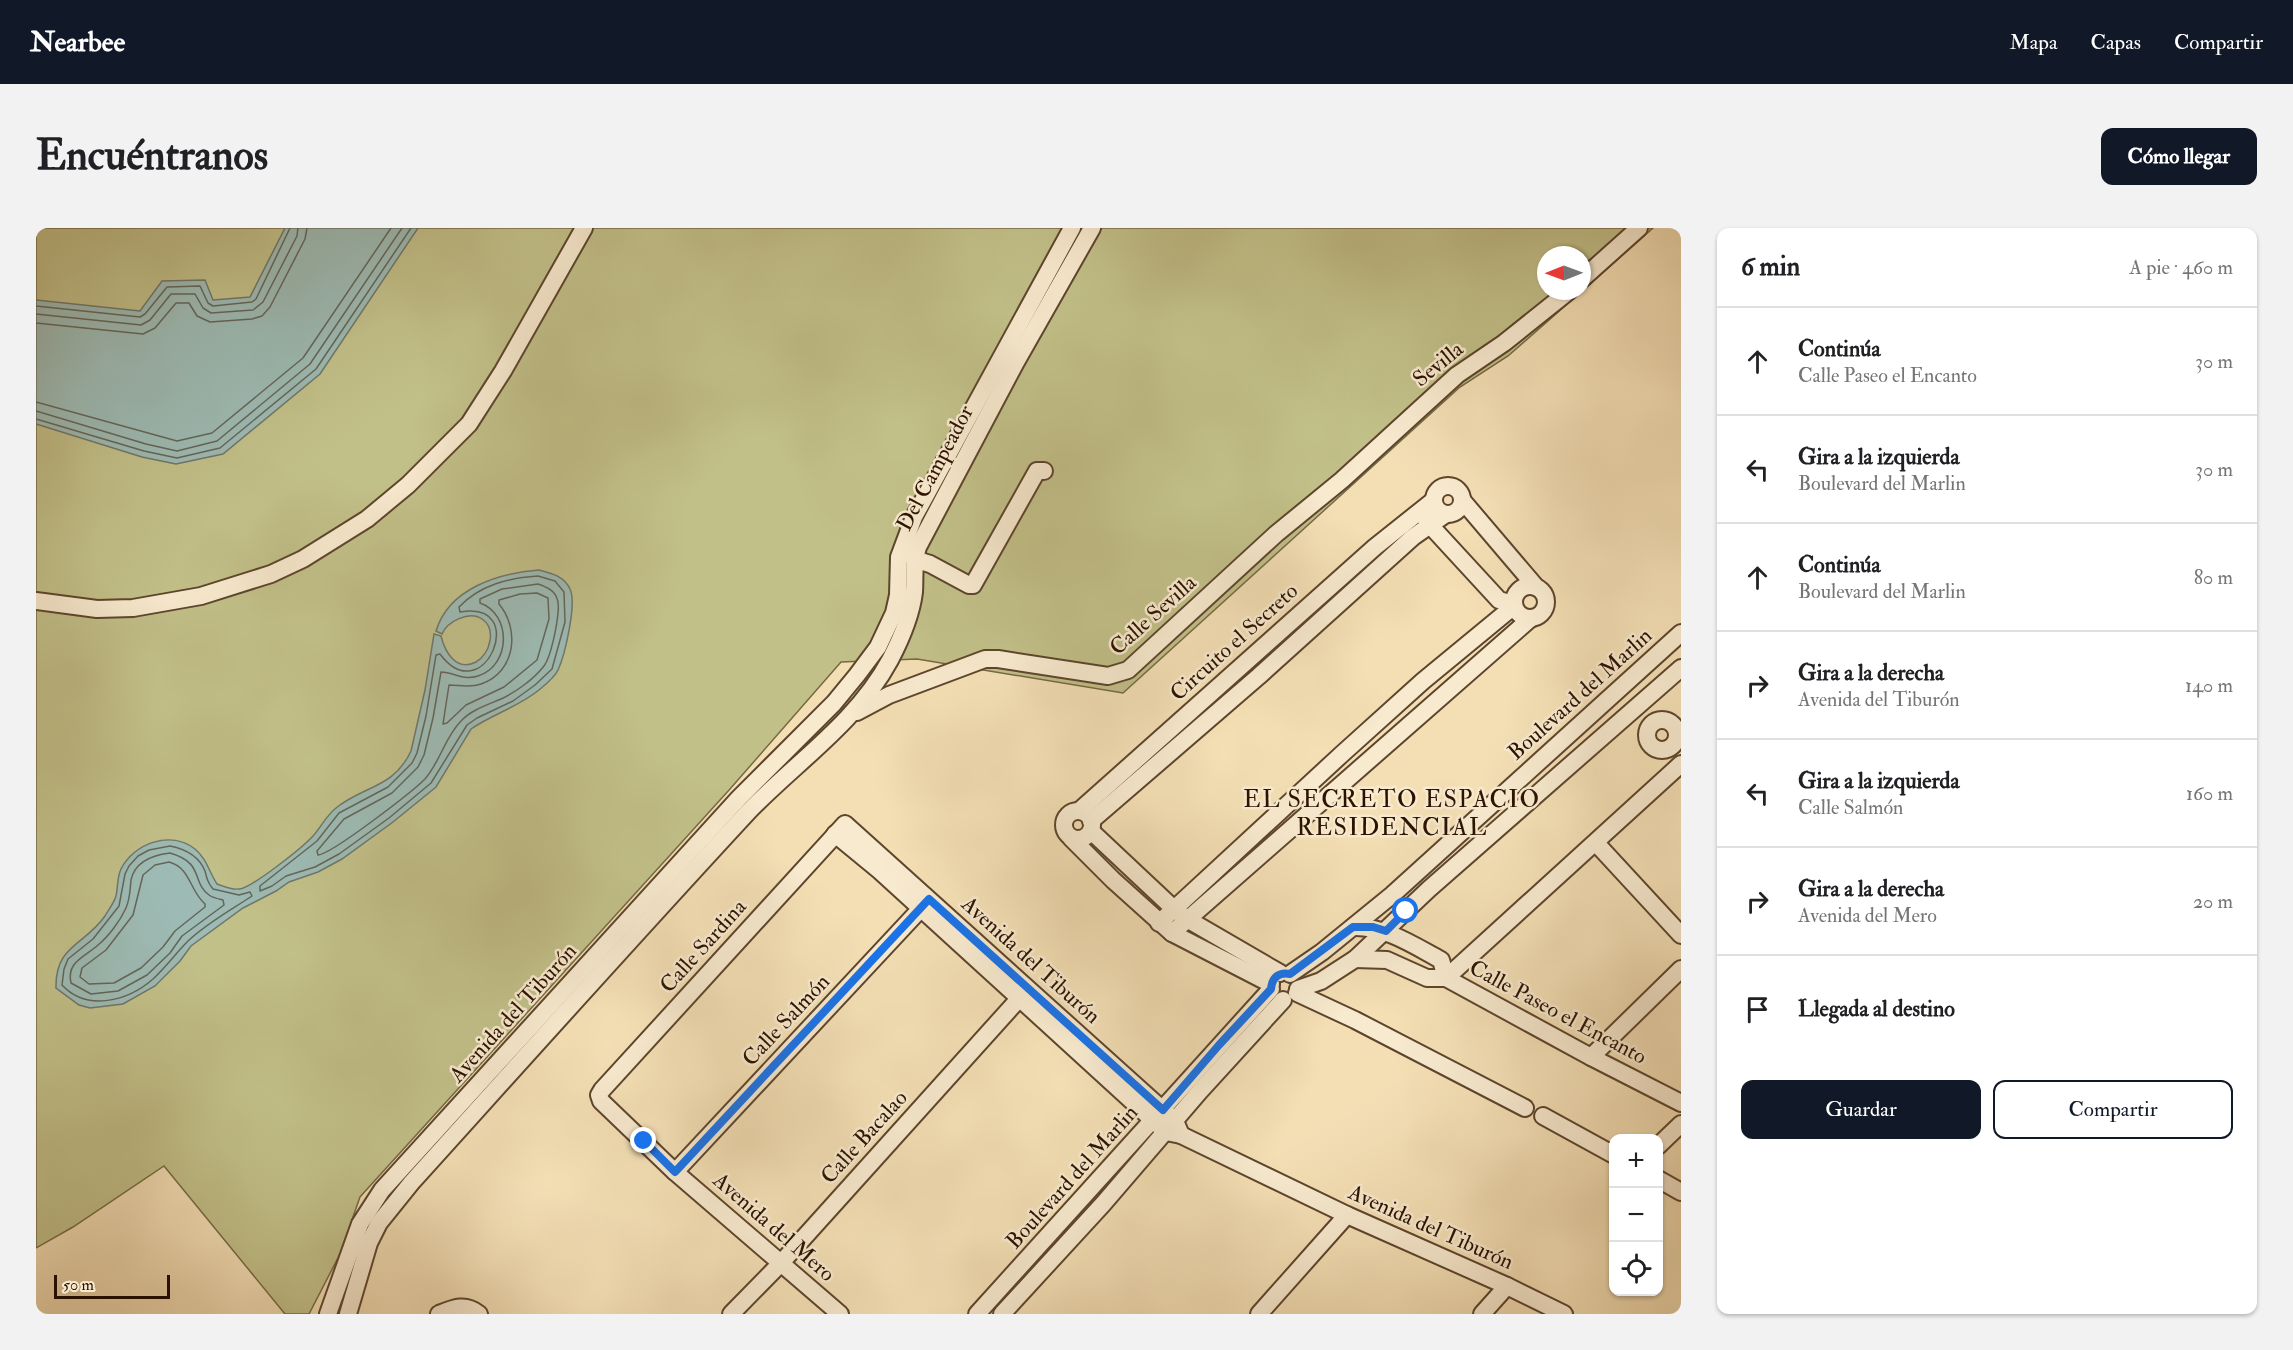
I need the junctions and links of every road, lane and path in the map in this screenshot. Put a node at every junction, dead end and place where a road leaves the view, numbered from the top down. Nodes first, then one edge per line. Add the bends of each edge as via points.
1 (584, 228) edge
2 (1639, 228) edge
3 (1071, 230) edge
4 (1088, 235) edge
5 (1591, 271) edge
6 (1558, 300) edge
7 (970, 431) junction
8 (1044, 471) dead end
9 (1342, 480) joint
10 (1462, 500) junction
11 (1428, 511) junction
12 (914, 559) junction
13 (1536, 587) junction
14 (36, 601) edge
15 (1514, 605) junction
16 (1530, 619) junction
17 (1681, 633) edge
18 (1246, 662) junction
19 (1681, 668) edge
20 (857, 675) junction
21 (1259, 676) junction
22 (877, 682) junction
23 (1617, 690) junction
24 (889, 695) junction
25 (834, 704) junction
26 (1633, 711) junction
27 (850, 716) junction
28 (1679, 738) edge
29 (1660, 750) junction
30 (1342, 754) junction
31 (1680, 768) edge
32 (1355, 770) junction
33 (776, 773) junction
34 (1087, 821) junction
35 (840, 829) joint
36 (1071, 838) junction
37 (1596, 843) junction
38 (925, 904) junction
39 (1173, 908) junction
40 (1187, 919) junction
41 (1353, 927) junction
42 (1165, 928) junction
43 (1386, 931) junction
44 (1681, 935) edge
45 (1355, 958) junction
46 (1681, 969) edge
47 (1446, 978) junction
48 (1284, 986) junction
49 (1024, 994) junction
50 (1219, 1045) junction
51 (1233, 1055) junction
52 (1591, 1058) junction
53 (601, 1101) joint
54 (1681, 1103) edge
55 (1525, 1108) dead end
56 (1543, 1116) dead end
57 (1167, 1124) junction
58 (1681, 1124) edge
59 (450, 1128) junction
60 (1663, 1142) edge
61 (1609, 1152) edge
62 (675, 1172) junction
63 (1663, 1181) edge
64 (1681, 1191) edge
65 (1347, 1215) junction
66 (781, 1263) junction
67 (1507, 1286) junction
68 (473, 1310) edge
69 (328, 1314) edge
70 (348, 1314) edge
71 (439, 1314) edge
72 (731, 1314) edge
73 (840, 1314) edge
74 (976, 1314) edge
75 (1002, 1314) edge
76 (1259, 1314) edge
77 (1482, 1314) edge
78 (1564, 1314) edge

1 - 14 street via 469,424 408,485 367,519 271,574 201,596 133,608 97,609
2 - 5 street
3 - 4 street
3 - 7 street, Del Campeador
4 - 7 street, Del Campeador
6 - 9 street, Sevilla via 1457,375
7 - 12 street, Del Campeador
7 - 20 street, Del Campeador via 925,495 903,541 898,595 888,628
8 - 12 street via 1037,471 973,585
9 - 24 street, Calle Sevilla via 1119,675 985,659
10 - 11 street, Circuito el Secreto via 1457,511
10 - 11 street via 1451,486 1440,489
10 - 13 street
11 - 15 street via 1499,600
11 - 18 street, Circuito el Secreto via 1375,546
11 - 21 street, Circuito el Secreto
12 - 22 street, Del Campeador via 909,619
13 - 15 street via 1517,591
13 - 16 street via 1546,605 1537,617
15 - 16 street via 1523,617
15 - 30 street
16 - 32 street
17 - 23 street, Boulevard del Marlin
18 - 21 street
18 - 34 street, Circuito el Secreto
19 - 26 street, Boulevard del Marlin
20 - 22 street
20 - 25 street, Del Campeador
21 - 34 street, Circuito el Secreto
22 - 24 street
22 - 27 street, Del Campeador
23 - 26 street
23 - 41 street, Boulevard del Marlin
24 - 27 street, Calle Sevilla
25 - 27 street
25 - 33 street, Del Campeador
26 - 43 street, Boulevard del Marlin
27 - 33 street, Del Campeador
28 - 29 street
28 - 29 street via 1668,722 1652,724 1648,740
29 - 31 street, Calle Paseo el Encanto
30 - 32 street
30 - 39 street
31 - 37 street, Calle Paseo el Encanto
32 - 40 street
33 - 59 street, Avenida del Tiburón
34 - 36 street via 1082,839
34 - 36 street via 1068,814 1064,830
34 - 39 street
35 - 38 street, Avenida del Tiburón
35 - 53 street, Calle Sardina via 602,1090
36 - 42 street
37 - 44 street
37 - 47 street, Calle Paseo el Encanto
38 - 49 street, Avenida del Tiburón
38 - 62 street, Calle Salmón
39 - 40 street
39 - 42 street
40 - 42 street
40 - 48 street
41 - 43 street, Calle Paseo el Encanto
41 - 48 street, Boulevard del Marlin
42 - 48 street
43 - 45 street, Boulevard del Marlin
43 - 47 street, Calle Paseo el Encanto via 1441,960
45 - 47 street, Calle Paseo el Encanto via 1387,960 1427,978
45 - 48 street, Boulevard del Marlin via 1321,981
46 - 52 street
47 - 52 street, Calle Paseo el Encanto
48 - 50 street, Boulevard del Marlin
48 - 51 street, Boulevard del Marlin
48 - 55 street
49 - 57 street, Avenida del Tiburón
49 - 66 street, Calle Bacalao
50 - 51 street
50 - 57 street, Boulevard del Marlin
51 - 57 street, Boulevard del Marlin
52 - 54 street, Calle Paseo el Encanto
53 - 62 street, Avenida del Mero
56 - 61 street
57 - 65 street, Avenida del Tiburón
57 - 74 street, Boulevard del Marlin
57 - 75 street, Boulevard del Marlin
58 - 60 street
59 - 69 street, Avenida del Tiburón via 404,1165 369,1209 354,1239
59 - 70 street, Avenida del Tiburón via 379,1222
62 - 66 street, Avenida del Mero
63 - 64 street
65 - 67 street, Avenida del Tiburón
65 - 76 street
66 - 72 street, Calle Bacalao
66 - 73 street, Avenida del Mero
67 - 77 street
67 - 78 street, Avenida del Tiburón
68 - 71 street via 456,1307

